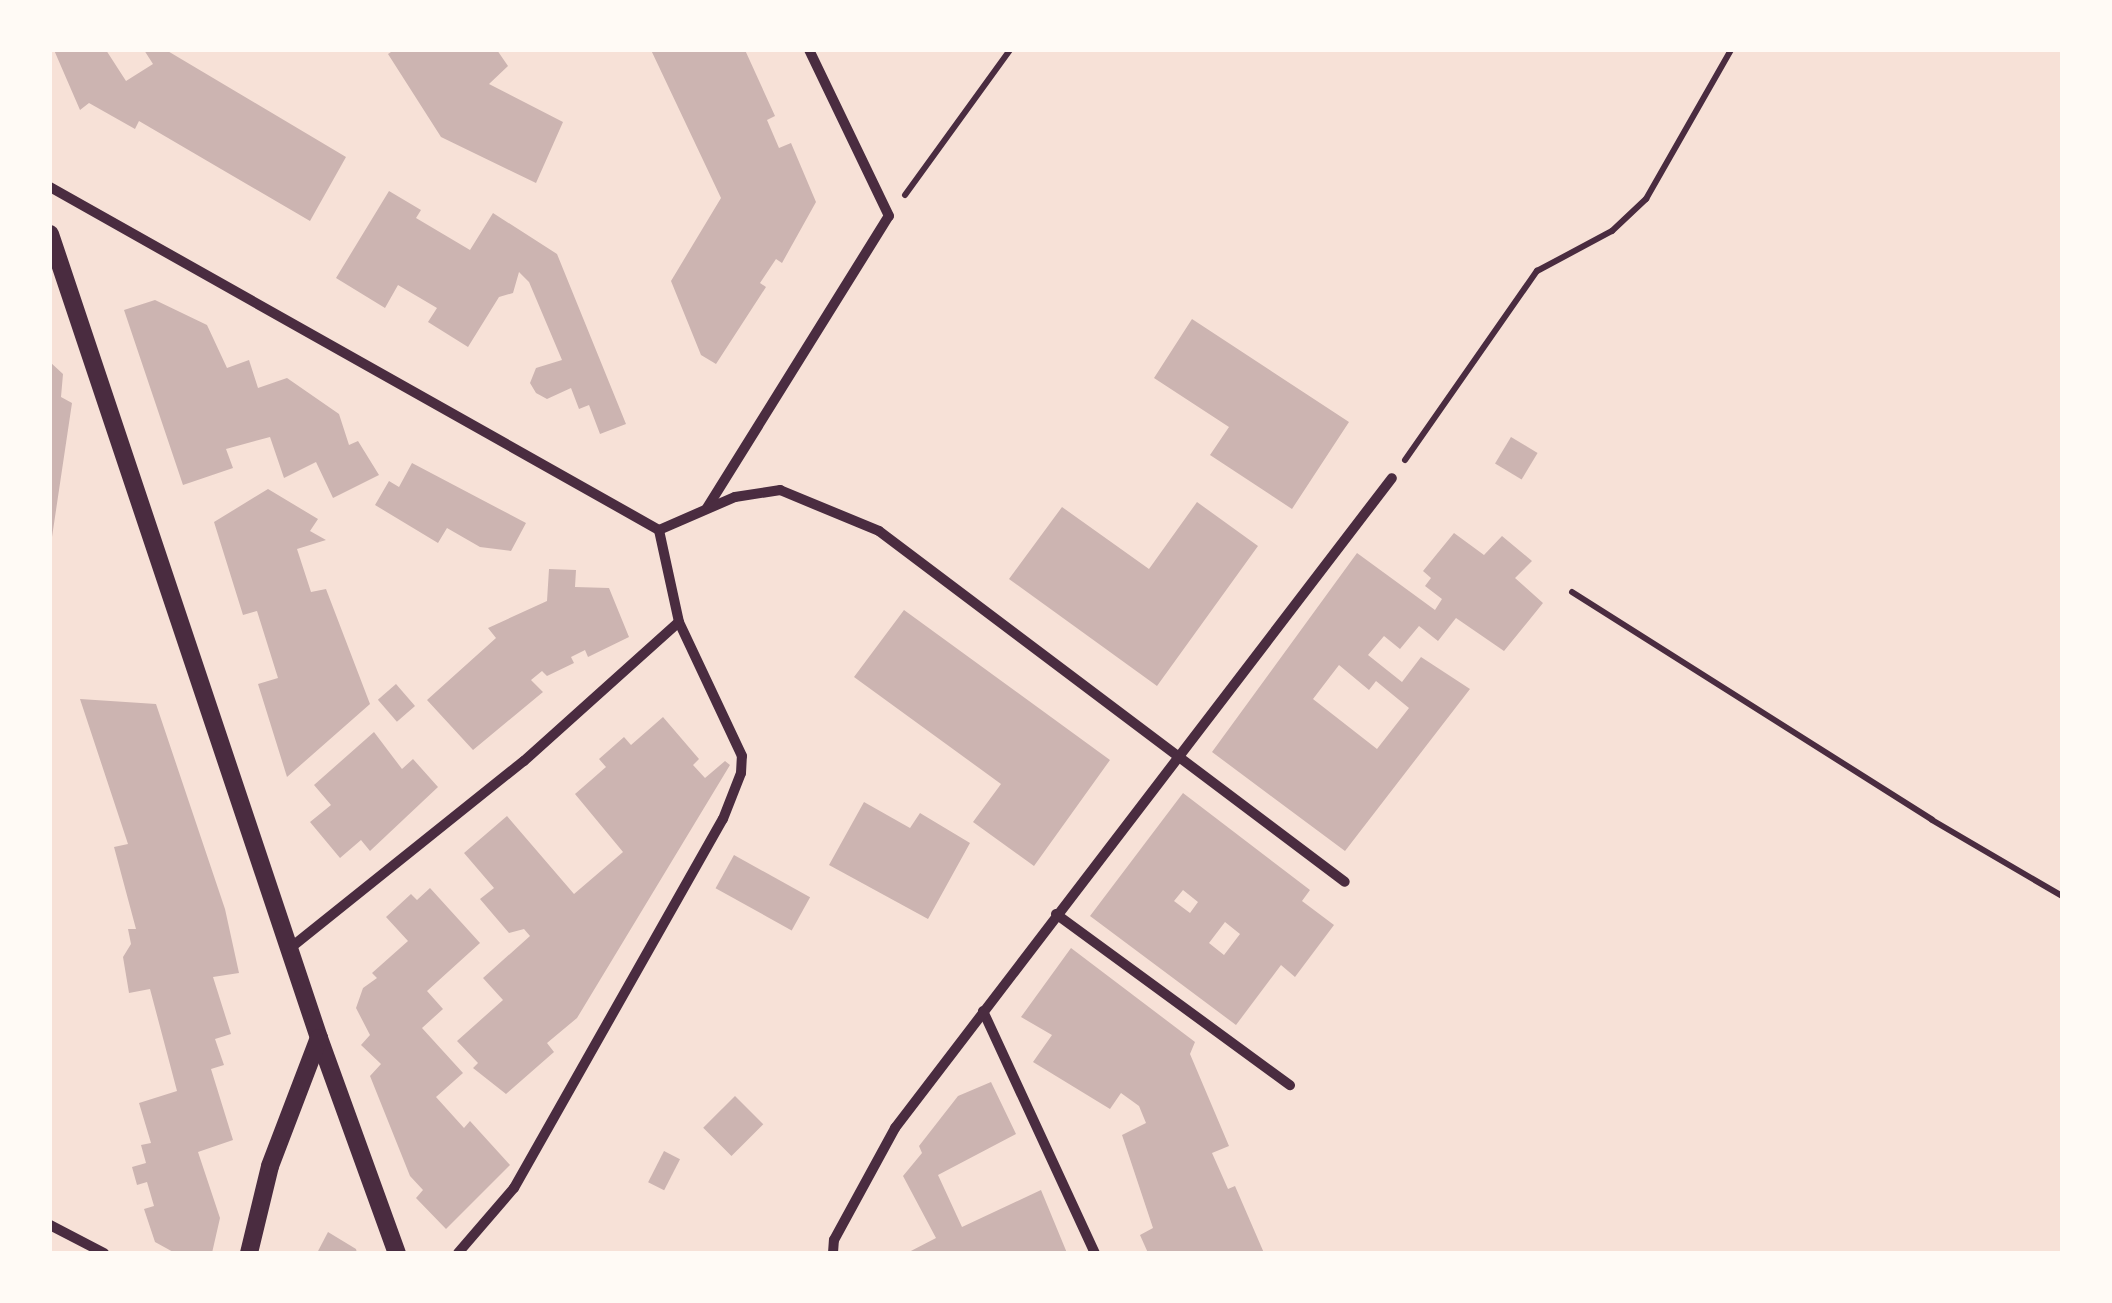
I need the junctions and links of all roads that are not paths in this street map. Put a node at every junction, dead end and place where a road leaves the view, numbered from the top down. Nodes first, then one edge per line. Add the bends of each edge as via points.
1 (809, 50) edge
2 (50, 187) edge
3 (50, 234) edge
4 (1392, 478) road end
5 (706, 509) junction
6 (659, 530) junction
7 (679, 622) junction
8 (1175, 756) junction
9 (1345, 882) dead end
10 (1056, 914) junction
11 (289, 949) junction
12 (983, 1011) junction
13 (319, 1038) junction
14 (1290, 1084) dead end
15 (50, 1225) edge
16 (104, 1253) edge
17 (250, 1253) edge
18 (397, 1253) edge
19 (458, 1253) edge
20 (834, 1253) edge
21 (1095, 1253) edge

1 - 5 street via 889,216
2 - 6 street
3 - 11 street
4 - 8 street
5 - 6 street
5 - 8 street via 780,490 879,532
6 - 7 street
7 - 11 street via 524,760
7 - 19 street via 742,756 741,774 723,818 514,1188
8 - 9 street
8 - 10 street
10 - 12 street
10 - 14 street
11 - 13 street
12 - 20 street via 895,1128 834,1240
12 - 21 street
13 - 17 street via 270,1166
13 - 18 street
15 - 16 street

